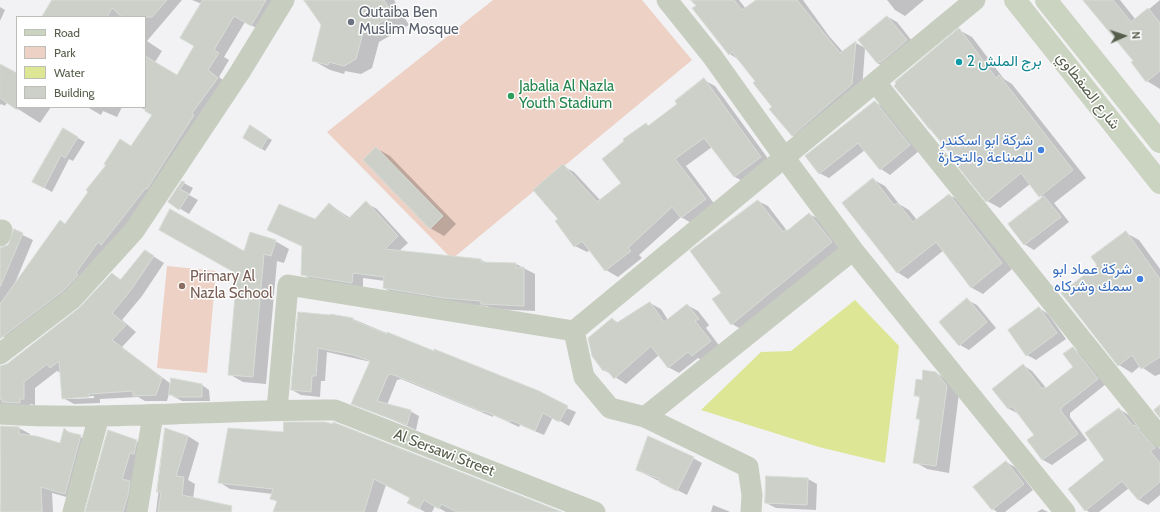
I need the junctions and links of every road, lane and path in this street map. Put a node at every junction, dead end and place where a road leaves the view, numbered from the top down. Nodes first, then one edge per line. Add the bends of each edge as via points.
1 (284, 0) edge
2 (668, 0) edge
3 (975, 0) edge
4 (1015, 0) edge
5 (1046, 0) edge
6 (876, 83) junction
7 (1160, 142) edge
8 (784, 157) junction
9 (1160, 183) edge
10 (853, 250) junction
11 (574, 331) junction
12 (0, 354) edge
13 (283, 410) junction
14 (0, 414) edge
15 (154, 415) junction
16 (99, 416) junction
17 (645, 417) junction
18 (1160, 437) edge
19 (73, 512) edge
20 (137, 512) edge
21 (595, 512) edge
22 (751, 512) edge
23 (1065, 512) edge

1 - 12 street via 240,72 134,231 72,299
2 - 8 street via 712,56
3 - 6 street
4 - 9 main road, شارع الصفطاوي
5 - 7 main road, شارع الصفطاوي
6 - 8 street
6 - 18 street
8 - 10 street
8 - 11 street
10 - 17 street
10 - 23 street
11 - 13 street via 288,285
11 - 17 street via 584,377 610,408
13 - 15 street, Al Sersawi Street
13 - 21 street, Al Sersawi Street via 335,410
14 - 16 street, Al Sersawi Street via 78,418
15 - 16 street, Al Sersawi Street
15 - 20 street
16 - 19 street
17 - 22 street via 748,467 752,495

